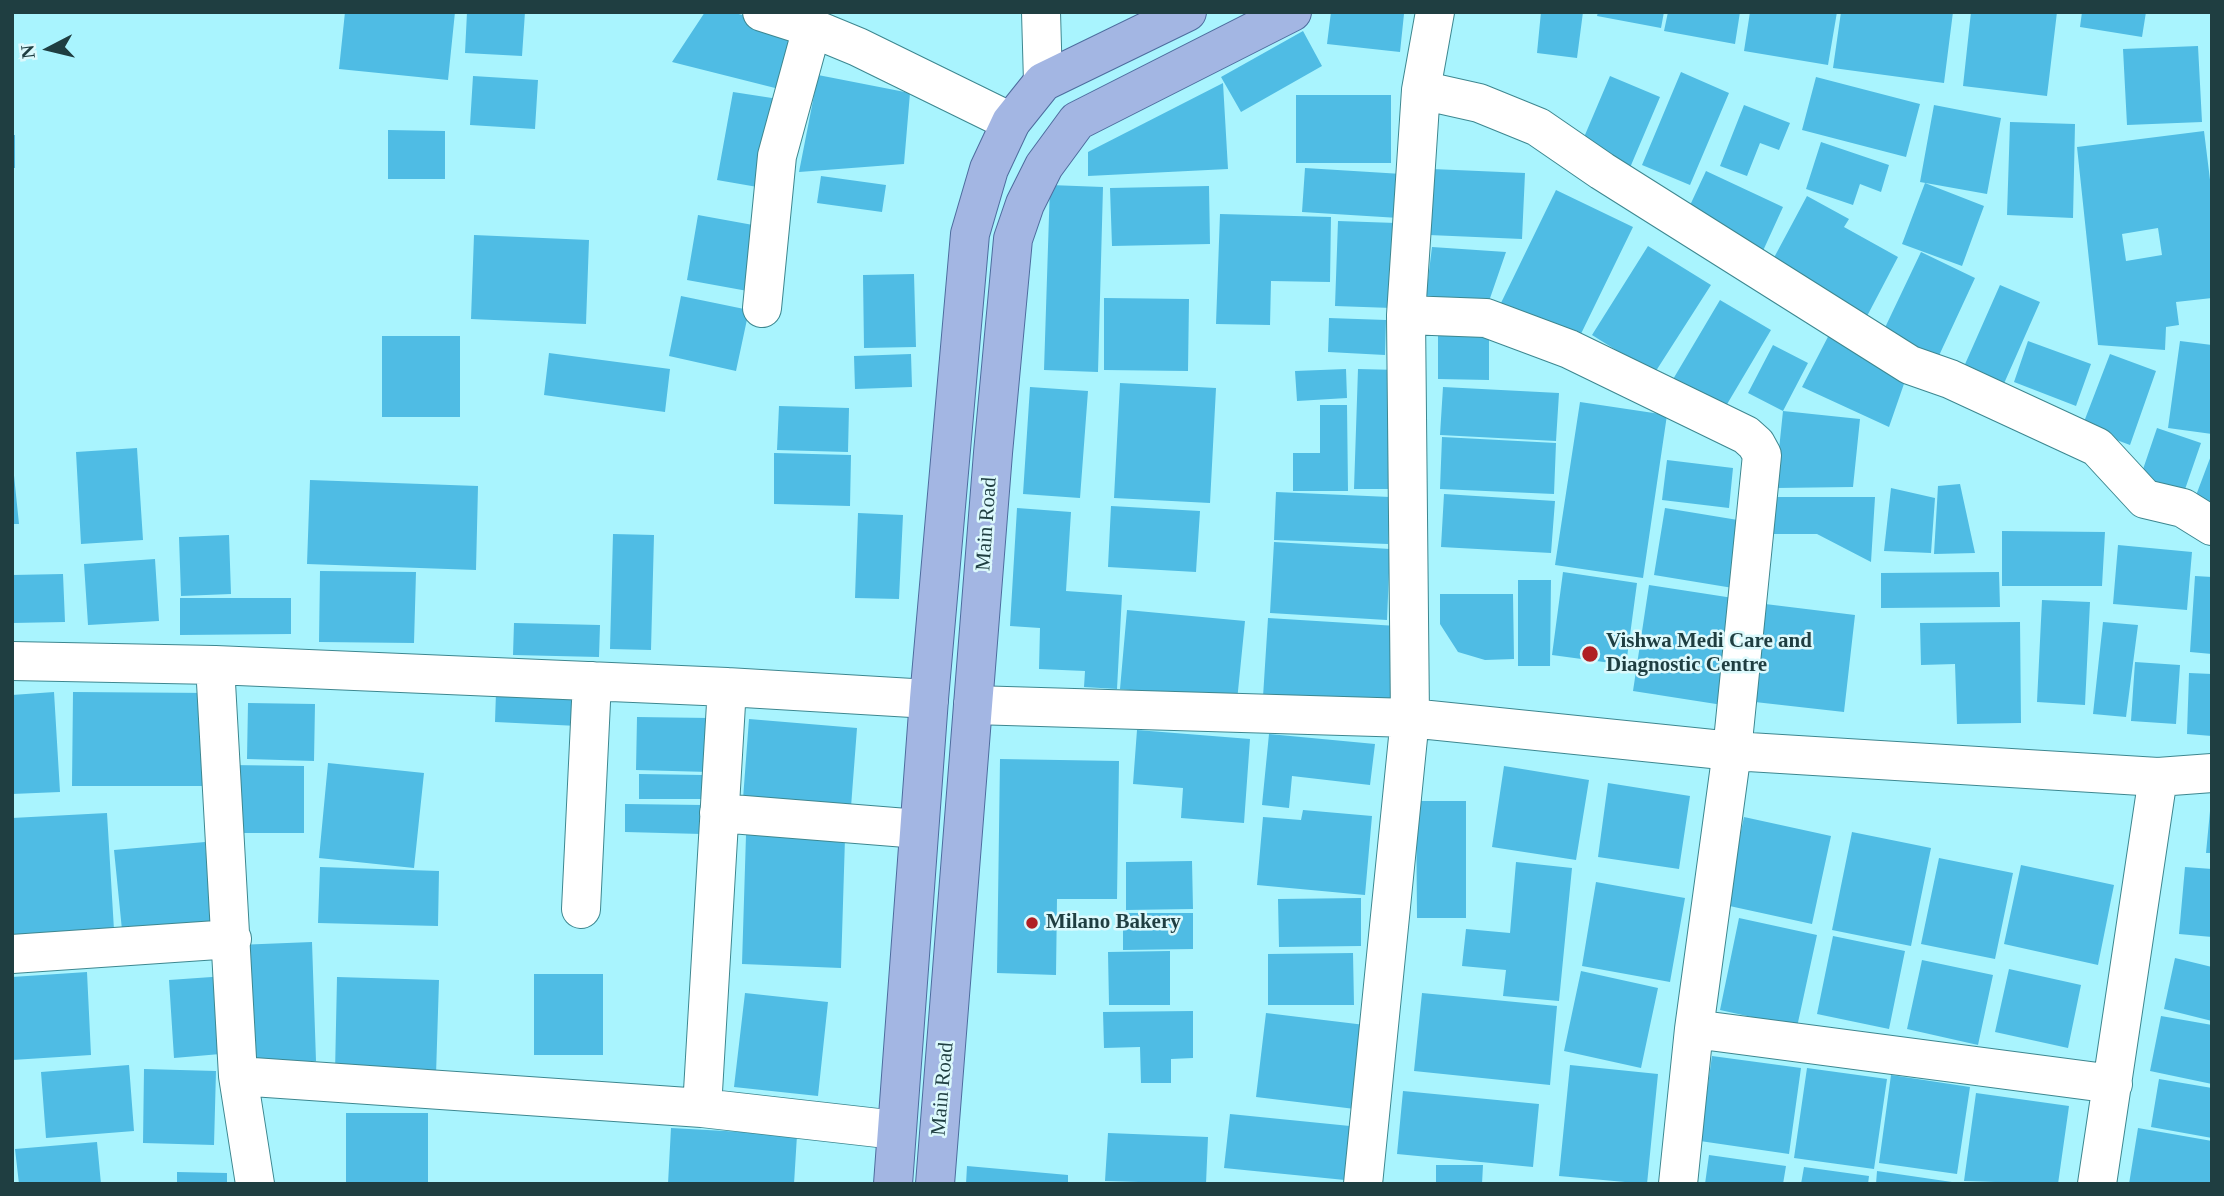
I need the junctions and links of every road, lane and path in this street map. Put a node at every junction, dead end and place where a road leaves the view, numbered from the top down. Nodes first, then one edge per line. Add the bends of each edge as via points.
1 (762, 12) edge
2 (1041, 12) edge
3 (1186, 12) edge
4 (1292, 12) edge
5 (1435, 12) edge
6 (812, 27) junction
7 (1043, 82) junction
8 (1421, 90) junction
9 (1012, 122) junction
10 (762, 308) dead end
11 (1406, 315) junction
12 (2212, 526) edge
13 (12, 661) edge
14 (215, 665) junction
15 (592, 681) junction
16 (727, 687) junction
17 (929, 699) junction
18 (973, 705) junction
19 (1409, 718) junction
20 (1732, 751) junction
21 (2212, 773) edge
22 (2158, 777) junction
23 (719, 813) junction
24 (919, 829) junction
25 (581, 909) dead end
26 (232, 939) junction
27 (12, 954) edge
28 (1694, 1030) junction
29 (238, 1076) junction
30 (2113, 1084) junction
31 (702, 1108) junction
32 (895, 1130) junction
33 (256, 1184) edge
34 (893, 1184) edge
35 (935, 1184) edge
36 (1363, 1184) edge
37 (1678, 1184) edge
38 (2096, 1184) edge

1 - 6 street
2 - 7 street
3 - 7 main road, Main Road
4 - 18 main road, Main Road via 1077,121 1044,166 1025,204 1013,239
5 - 8 street
6 - 9 street
6 - 10 street via 778,156
7 - 9 main road, Main Road
8 - 11 street
8 - 12 street via 1479,103 1538,127 1910,365 2097,447 2146,499 2183,508
9 - 17 main road, Main Road via 989,169 970,234
11 - 19 street
11 - 20 street via 1486,318 1569,349 1756,444 1762,455
13 - 14 street
14 - 15 street
14 - 26 street
15 - 16 street
15 - 25 street
16 - 17 street
16 - 23 street
17 - 24 main road, Main Road
18 - 19 street
18 - 35 main road, Main Road
19 - 20 street
19 - 36 street
20 - 22 street
20 - 28 street
21 - 22 street
22 - 30 street
23 - 24 street
23 - 31 street
24 - 32 main road, Main Road
26 - 27 street
26 - 29 street
28 - 30 street
28 - 37 street
29 - 31 street
29 - 33 street
30 - 38 street
31 - 32 street
32 - 34 main road, Main Road

